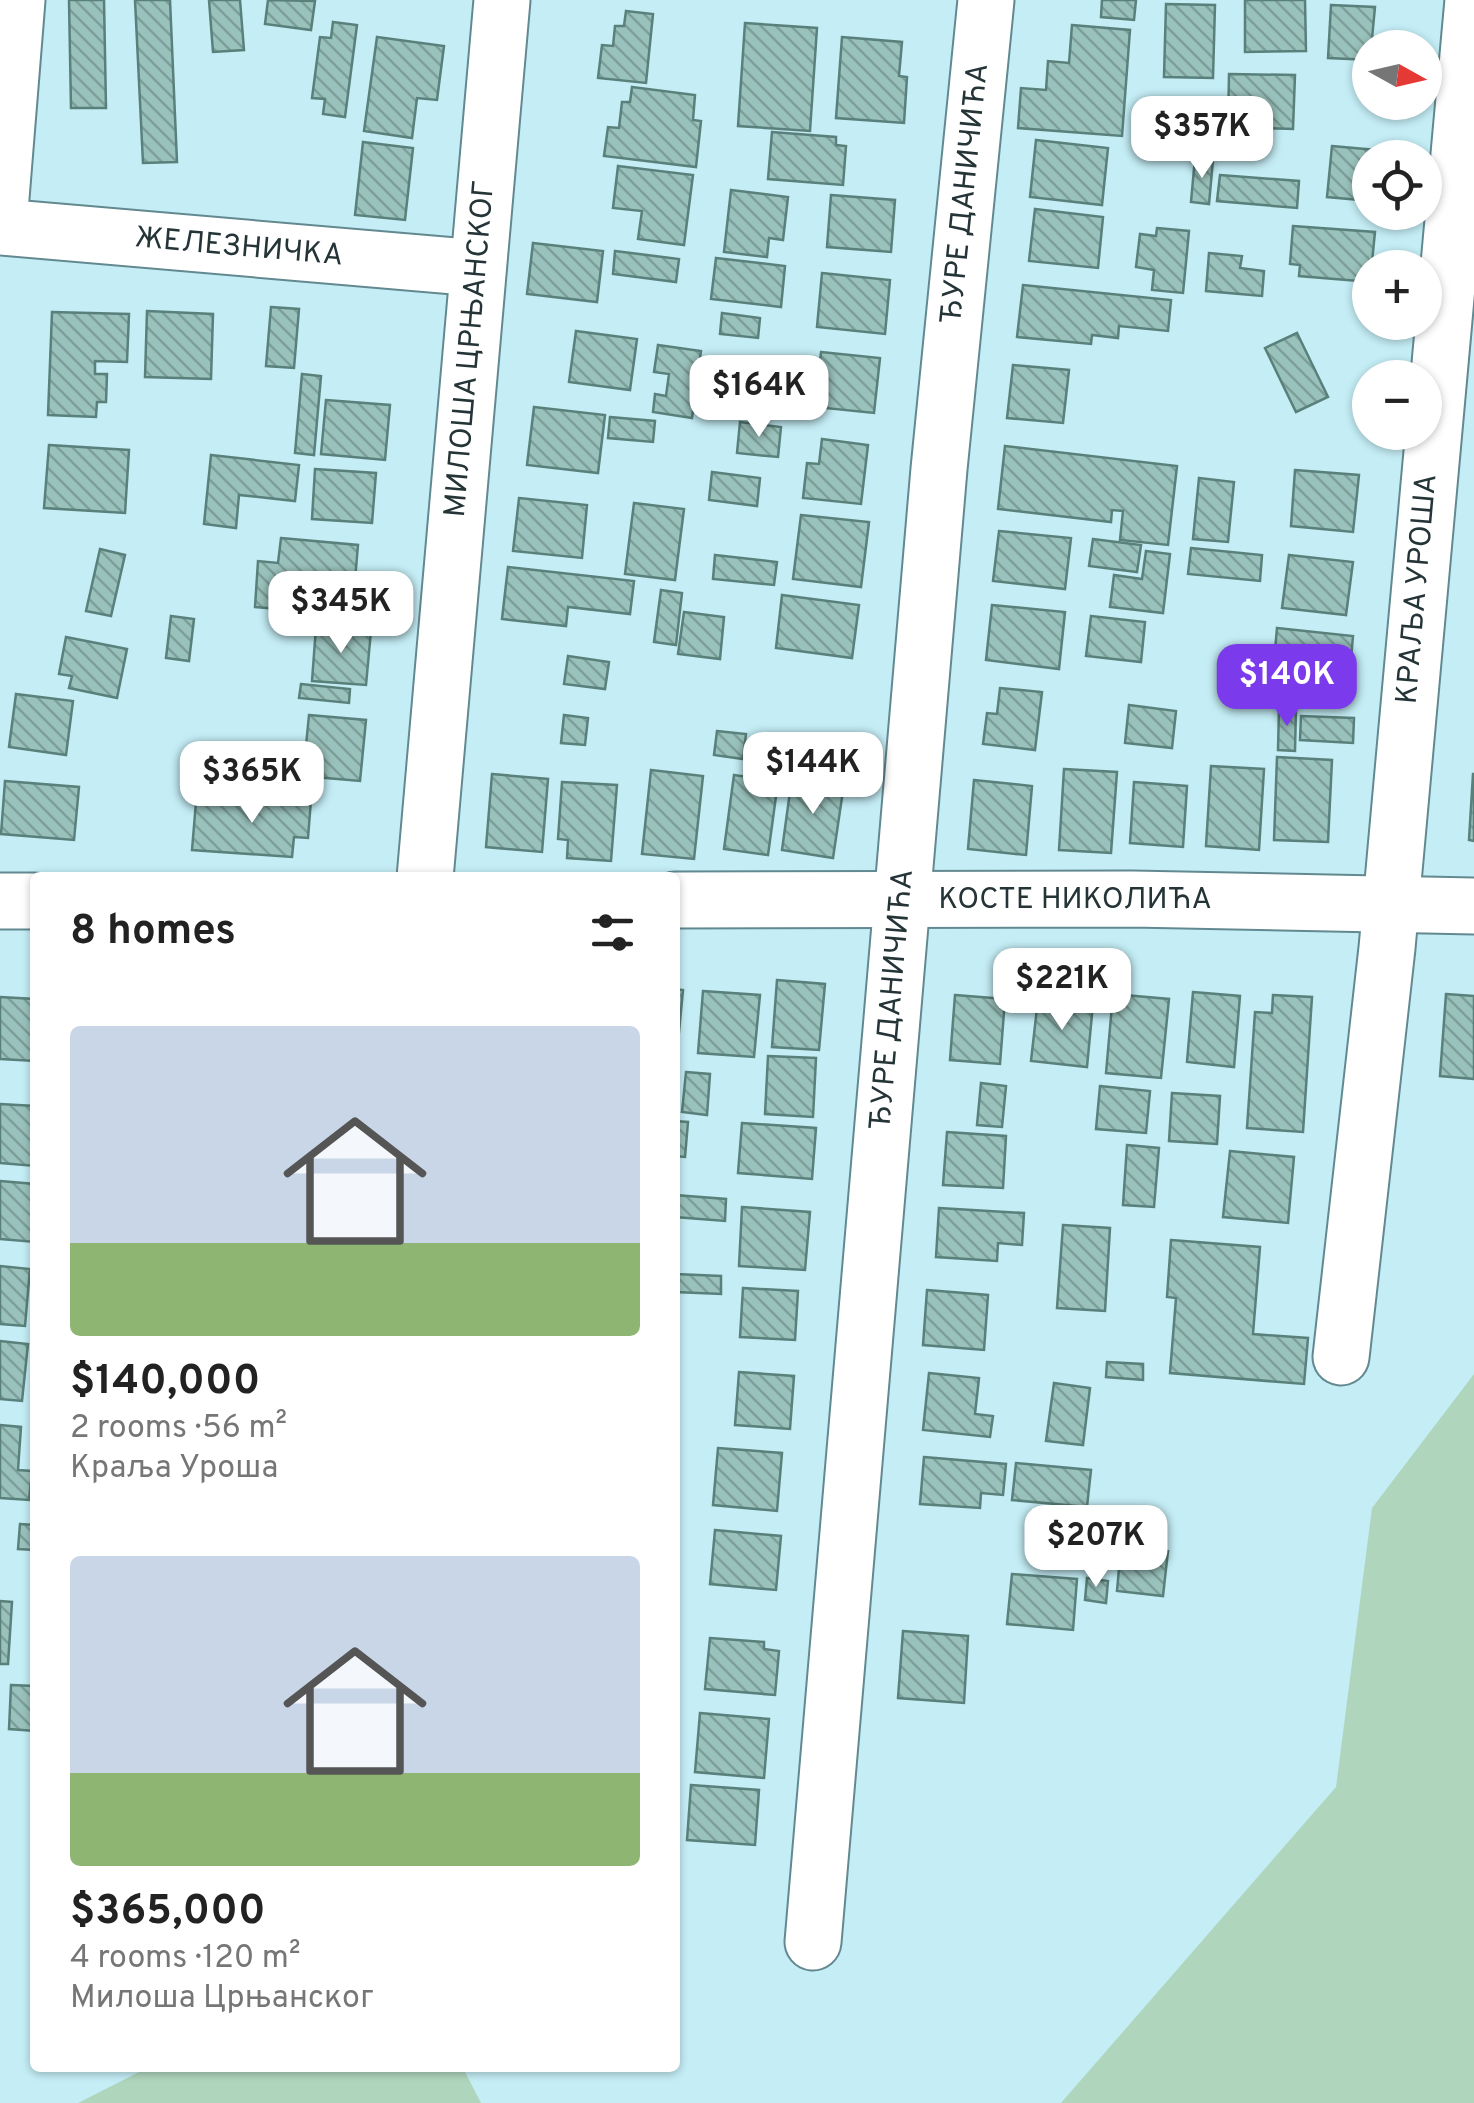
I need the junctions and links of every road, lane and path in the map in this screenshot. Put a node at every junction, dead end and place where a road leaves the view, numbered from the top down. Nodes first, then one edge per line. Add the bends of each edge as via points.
1 (17, 0) edge
2 (502, 0) edge
3 (986, 0) edge
4 (1473, 0) edge
5 (0, 210) edge
6 (0, 227) edge
7 (478, 268) junction
8 (426, 872) edge
9 (902, 898) junction
10 (680, 900) edge
11 (0, 901) edge
12 (30, 901) edge
13 (1391, 903) junction
14 (1474, 906) edge
15 (1341, 1357) dead end
16 (813, 1942) dead end

1 - 5 street
2 - 7 street, МИЛОША ЦРЊАНСКОГ
3 - 9 street, ЂУРЕ ДАНИЧИЋА
4 - 13 street, КРАЉА УРОША
6 - 7 street, ЖЕЛЕЗНИЧКА
7 - 8 street, МИЛОША ЦРЊАНСКОГ
9 - 10 street, КОСТЕ НИКОЛИЋА
9 - 13 street, КОСТЕ НИКОЛИЋА
9 - 16 street, ЂУРЕ ДАНИЧИЋА
11 - 12 street
13 - 14 street, КОСТЕ НИКОЛИЋА
13 - 15 street, КРАЉА УРОША

